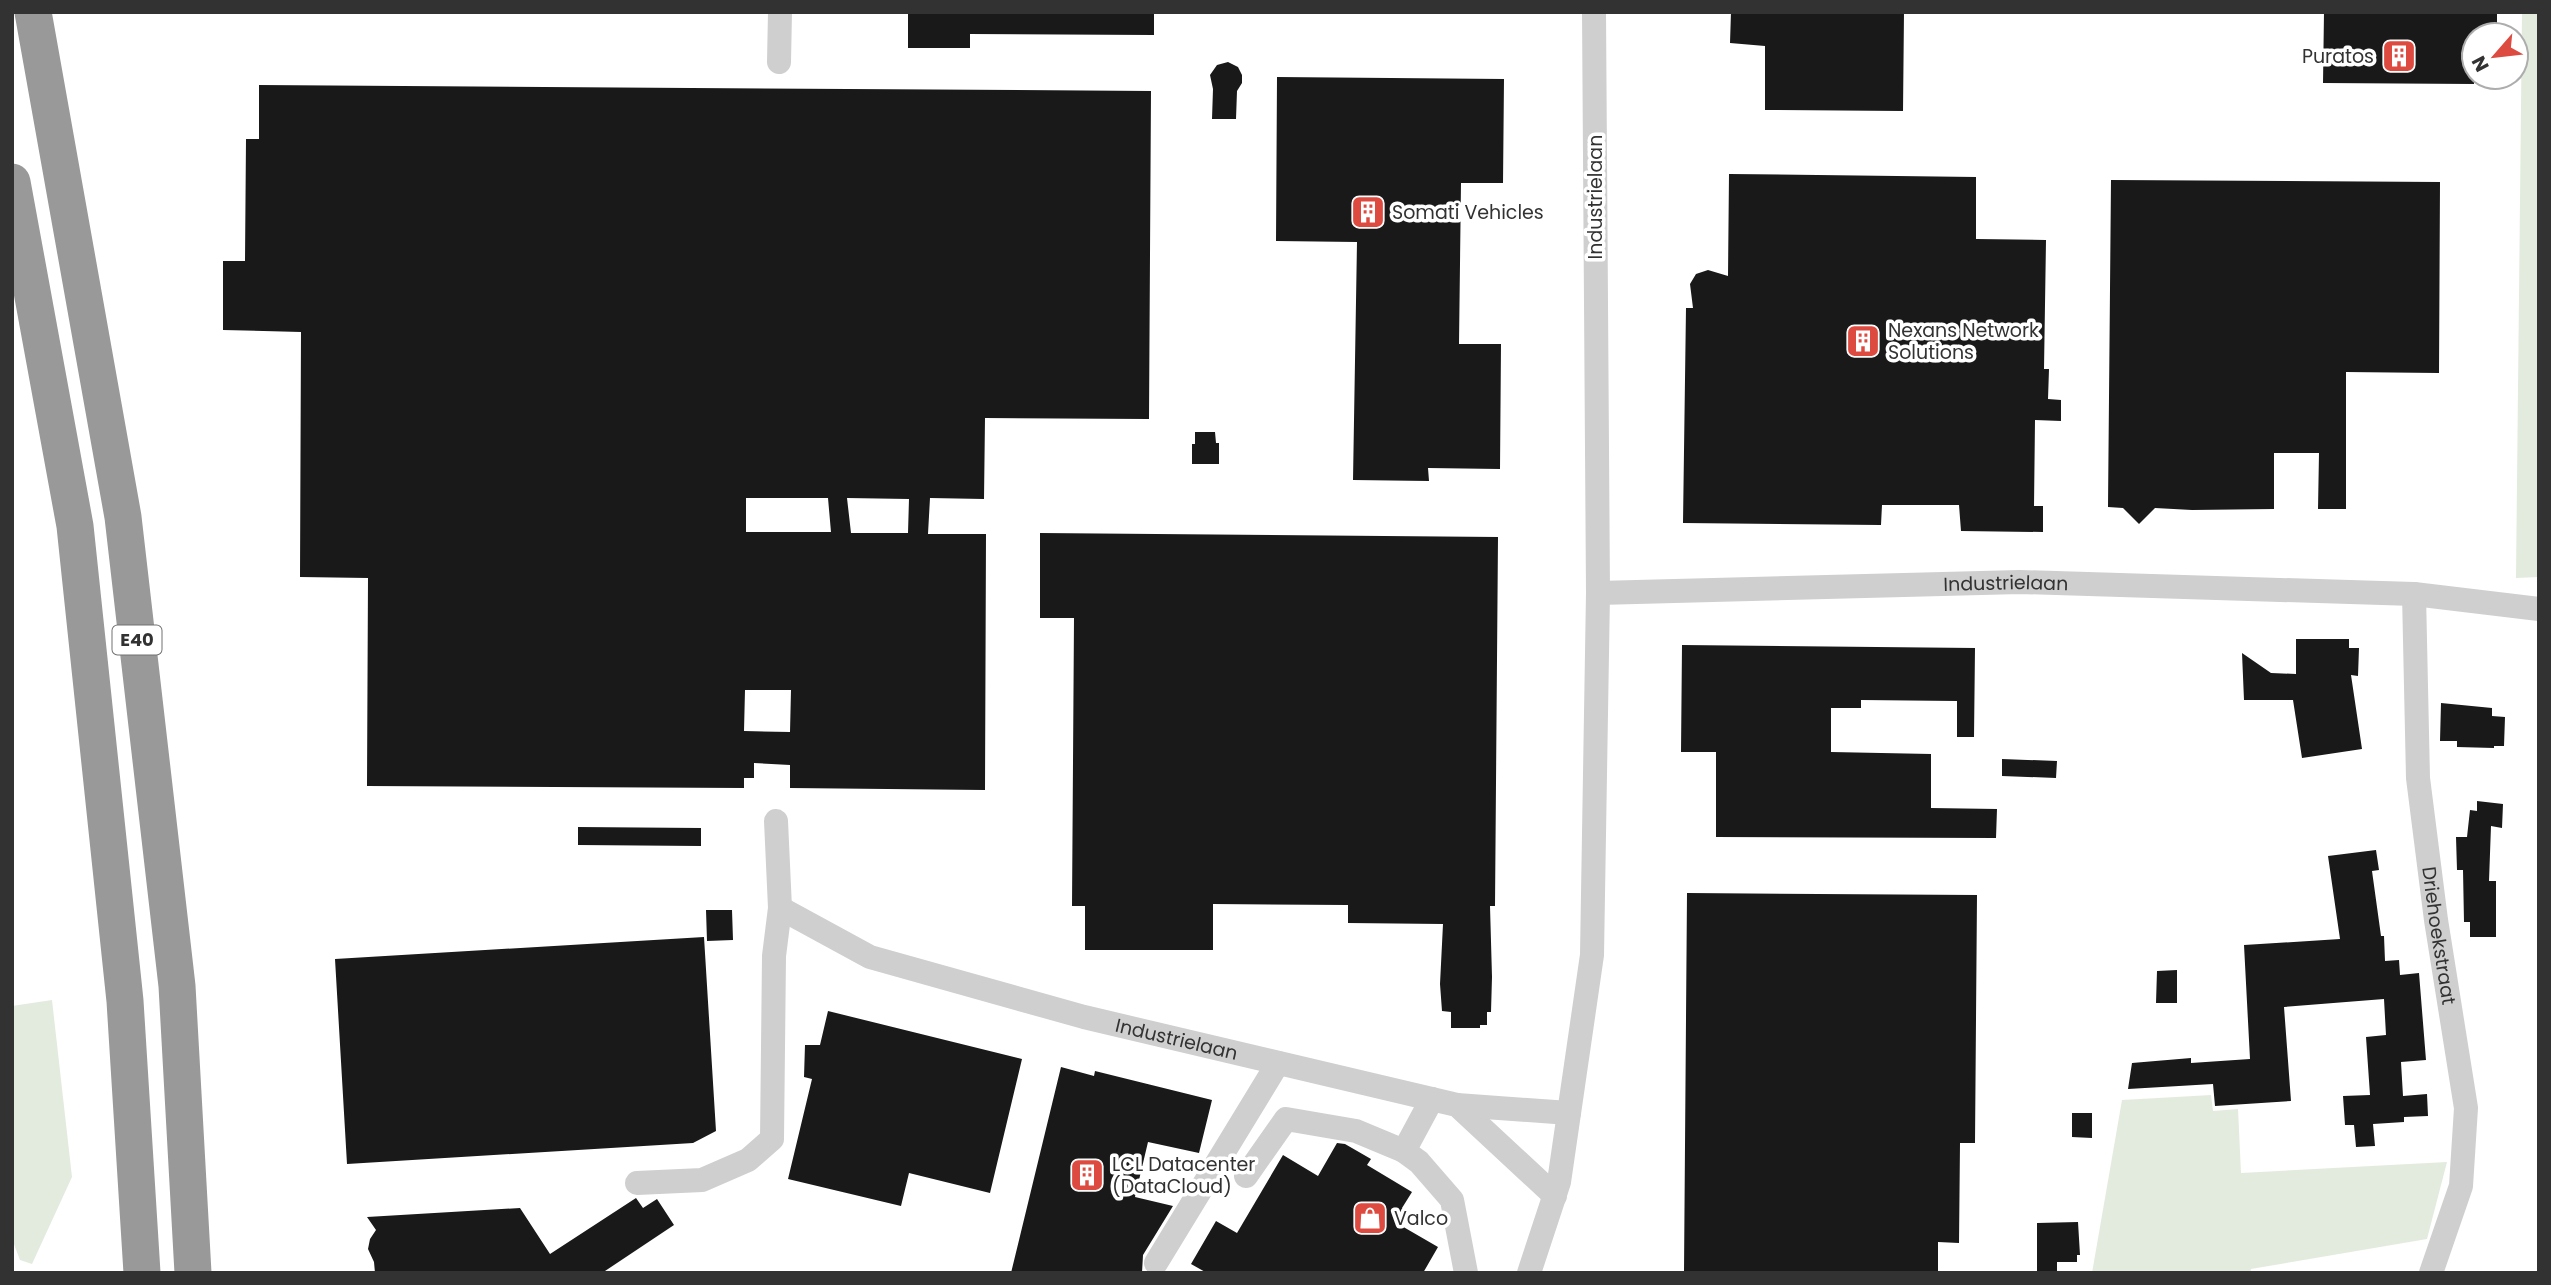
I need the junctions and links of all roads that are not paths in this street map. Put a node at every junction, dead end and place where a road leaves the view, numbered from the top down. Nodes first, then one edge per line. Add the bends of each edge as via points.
1 (33, 12) edge
2 (780, 12) edge
3 (1594, 12) edge
4 (779, 62) dead end
5 (12, 183) edge
6 (1598, 593) junction
7 (2414, 594) junction
8 (2539, 610) edge
9 (776, 821) dead end
10 (779, 908) junction
11 (1278, 1063) junction
12 (1432, 1099) junction
13 (1457, 1105) junction
14 (1569, 1113) junction
15 (1404, 1151) junction
16 (1246, 1176) dead end
17 (637, 1183) dead end
18 (1555, 1196) junction
19 (1156, 1263) dead end
20 (142, 1273) edge
21 (193, 1273) edge
22 (1466, 1273) edge
23 (1529, 1273) edge
24 (2431, 1273) edge

1 - 21 highway, E40 via 123,517 177,986
2 - 4 street
3 - 6 street, Industrielaan
5 - 20 highway, E40 via 75,526 125,1001
6 - 7 street, Industrielaan via 2020,582
6 - 14 street, Industrielaan via 1592,956
7 - 8 street, Industrielaan
7 - 24 street, Driehoekstraat via 2418,778 2466,1108 2461,1186
9 - 10 street
10 - 11 street, Industrielaan via 870,957 1084,1017
10 - 17 street via 774,956 772,1139 748,1160 702,1180
11 - 12 street, Industrielaan
11 - 19 street
12 - 13 street, Industrielaan
12 - 15 street
13 - 14 street
13 - 18 street, Industrielaan
14 - 18 street, Industrielaan
15 - 16 street via 1356,1131 1286,1119
15 - 22 street via 1452,1200
18 - 23 street, Industrielaan

